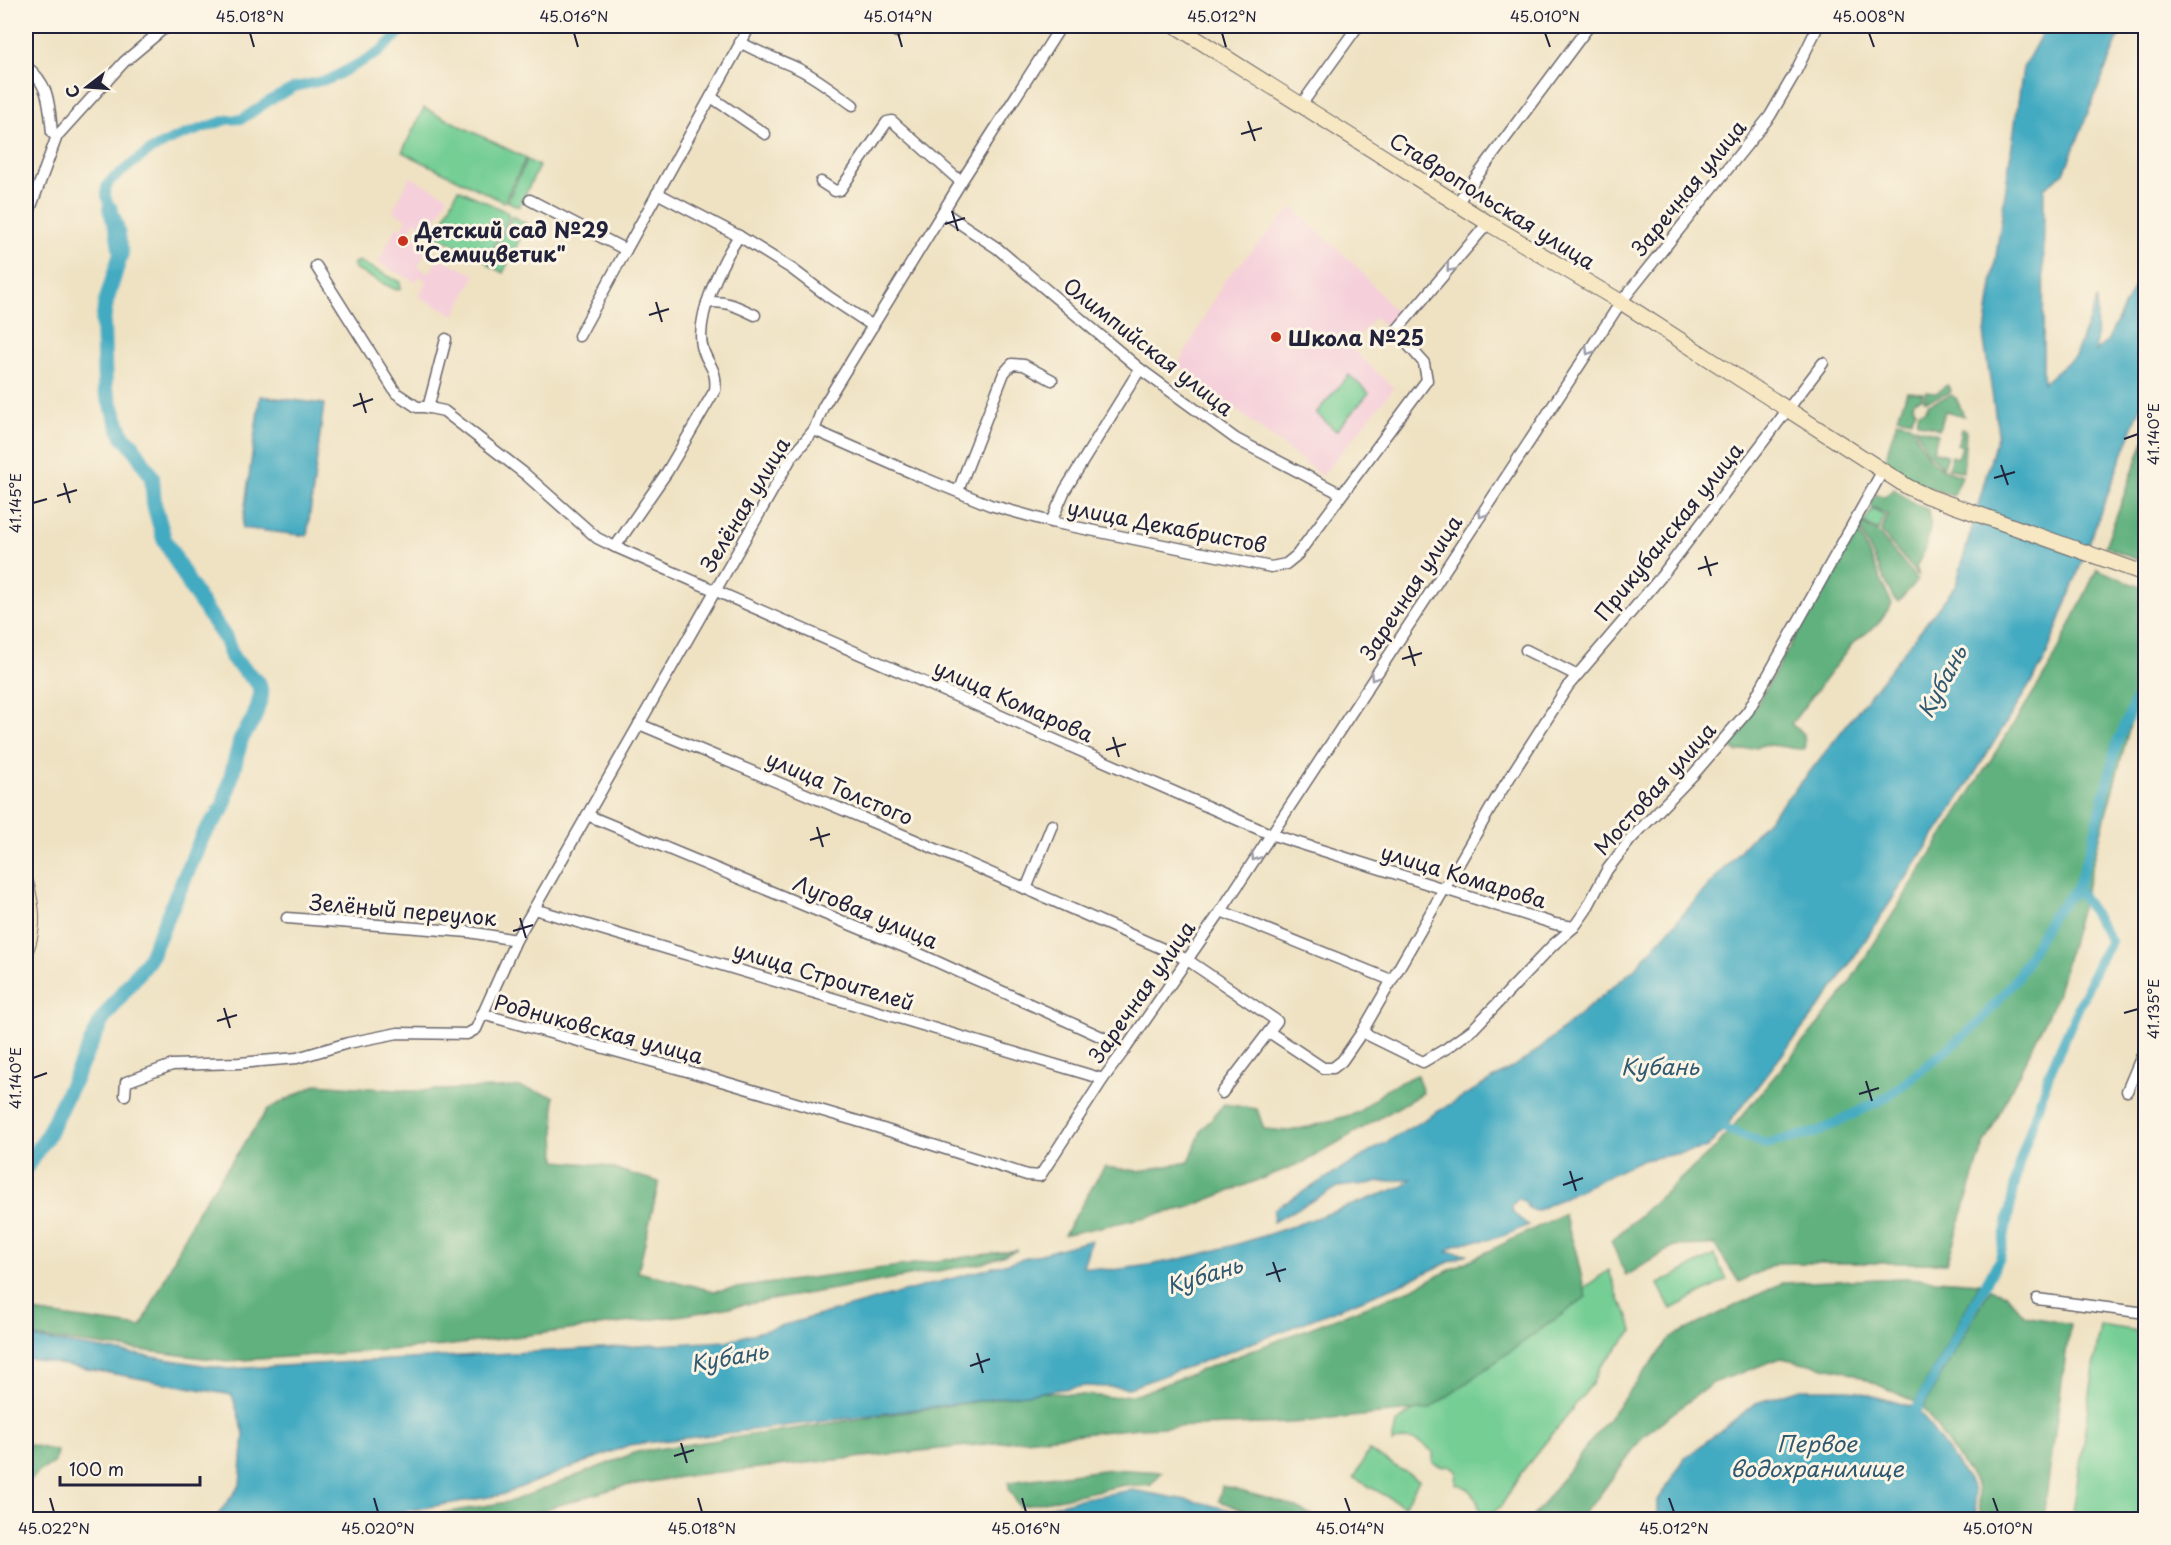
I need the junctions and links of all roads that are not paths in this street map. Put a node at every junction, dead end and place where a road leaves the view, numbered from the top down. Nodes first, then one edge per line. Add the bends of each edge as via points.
1 (172, 26) edge
2 (750, 26) edge
3 (1061, 26) edge
4 (1176, 26) edge
5 (1358, 26) edge
6 (1589, 26) edge
7 (1818, 26) edge
8 (740, 42) junction
9 (26, 66) edge
10 (711, 97) junction
11 (853, 105) dead end
12 (1301, 105) junction
13 (765, 134) dead end
14 (57, 136) junction
15 (821, 182) dead end
16 (961, 182) junction
17 (657, 193) junction
18 (530, 200) dead end
19 (1457, 203) junction
20 (943, 212) junction
21 (26, 220) edge
22 (1488, 223) junction
23 (740, 236) junction
24 (626, 250) junction
25 (316, 266) dead end
26 (1621, 302) junction
27 (707, 303) junction
28 (755, 315) dead end
29 (873, 326) junction
30 (579, 336) dead end
31 (446, 339) dead end
32 (1823, 363) dead end
33 (1140, 369) junction
34 (1052, 380) dead end
35 (428, 408) junction
36 (1788, 410) junction
37 (813, 430) junction
38 (1882, 472) junction
39 (958, 491) junction
40 (1341, 494) junction
41 (1051, 522) junction
42 (615, 547) junction
43 (2145, 574) edge
44 (715, 590) junction
45 (1526, 650) dead end
46 (1576, 675) junction
47 (639, 724) junction
48 (587, 815) junction
49 (1052, 825) dead end
50 (1270, 834) junction
51 (26, 884) edge
52 (1026, 888) junction
53 (1444, 890) junction
54 (534, 909) junction
55 (1221, 911) junction
56 (286, 918) dead end
57 (1574, 927) junction
58 (516, 940) junction
59 (26, 949) edge
60 (1186, 959) junction
61 (1391, 980) junction
62 (482, 1014) junction
63 (1269, 1032) junction
64 (1362, 1032) junction
65 (2145, 1046) edge
66 (1126, 1048) junction
67 (1103, 1079) junction
68 (2127, 1091) dead end
69 (1222, 1093) dead end
70 (125, 1095) dead end
71 (1040, 1176) joint
72 (2037, 1299) dead end
73 (2145, 1313) edge

1 - 14 street via 124,62
2 - 8 street
3 - 16 street, Зелёная улица
4 - 12 main road, Ставропольская улица
5 - 12 street
6 - 19 street
7 - 26 street, Заречная улица via 1770,116
8 - 10 street
8 - 11 street via 800,70
9 - 14 street via 39,77 49,100 52,134
10 - 13 street
10 - 17 street
12 - 19 main road, Ставропольская улица
14 - 21 street
15 - 16 street via 840,190 887,122 892,121
16 - 20 street, Зелёная улица
17 - 23 street
17 - 24 street
18 - 24 street
19 - 22 main road, Ставропольская улица
20 - 29 street, Зелёная улица
20 - 33 street, Олимпийская улица via 997,248
22 - 26 main road, Ставропольская улица
22 -> 40 street, улица Декабристов via 1396,331 1424,363 1427,380
23 - 27 street via 725,257
23 - 29 street
24 - 30 street
25 - 35 street, улица Комарова via 396,393 417,407
26 - 36 main road, Ставропольская улица
26 -> 50 street, Заречная улица
27 - 28 street via 728,302
27 - 42 street via 702,347 717,378 715,390 667,472
29 - 37 street, Зелёная улица
31 - 35 street
32 - 36 street
33 - 40 street, Олимпийская улица via 1236,439
33 - 41 street via 1065,489
34 - 39 street via 1024,364 1012,364 1004,373
35 - 42 street, улица Комарова via 444,411 525,474 597,538
36 - 38 main road, Ставропольская улица
36 - 46 street, Прикубанская улица via 1660,578
37 - 39 street, улица Декабристов
37 - 44 street, Зелёная улица via 791,458
38 - 43 main road, Ставропольская улица via 1946,503
38 - 57 street, Мостовая улица via 1748,711 1630,840 1607,870
39 - 41 street, улица Декабристов via 990,505
40 - 41 street, улица Декабристов via 1297,555 1286,564 1271,567
42 - 44 street, улица Комарова
44 - 47 street, Зелёная улица
44 - 50 street, улица Комарова
45 - 46 street
46 - 53 street, Прикубанская улица via 1496,799
47 - 48 street, Зелёная улица
47 - 52 street, улица Толстого
48 - 54 street, Зелёная улица
48 - 66 street, Луговая улица via 909,949
49 - 52 street
50 - 53 street, улица Комарова
50 -> 55 street, Заречная улица
51 - 59 main road via 32,910
52 - 60 street, улица Толстого
53 - 57 street, улица Комарова
53 - 61 street, Прикубанская улица
54 - 58 street, Зелёная улица
54 - 67 street, улица Строителей
55 - 60 street, Заречная улица
55 - 61 street
56 - 58 street, Зелёный переулок via 470,932
57 - 64 street, Мостовая улица via 1473,1029 1424,1062
58 - 62 street, Зелёная улица
60 - 63 street, улица Толстого via 1277,1021
60 - 66 street, Заречная улица
61 - 64 street, Прикубанская улица
62 - 70 street, Родниковская улица via 476,1029 467,1034 398,1033 297,1058 172,1065 126,1083
62 - 71 street, Родниковская улица
63 - 64 street, Прикубанская улица via 1323,1068 1334,1068 1342,1061
63 - 69 street
65 - 68 street
66 - 67 street, Заречная улица
67 - 71 street, Заречная улица
72 - 73 street

